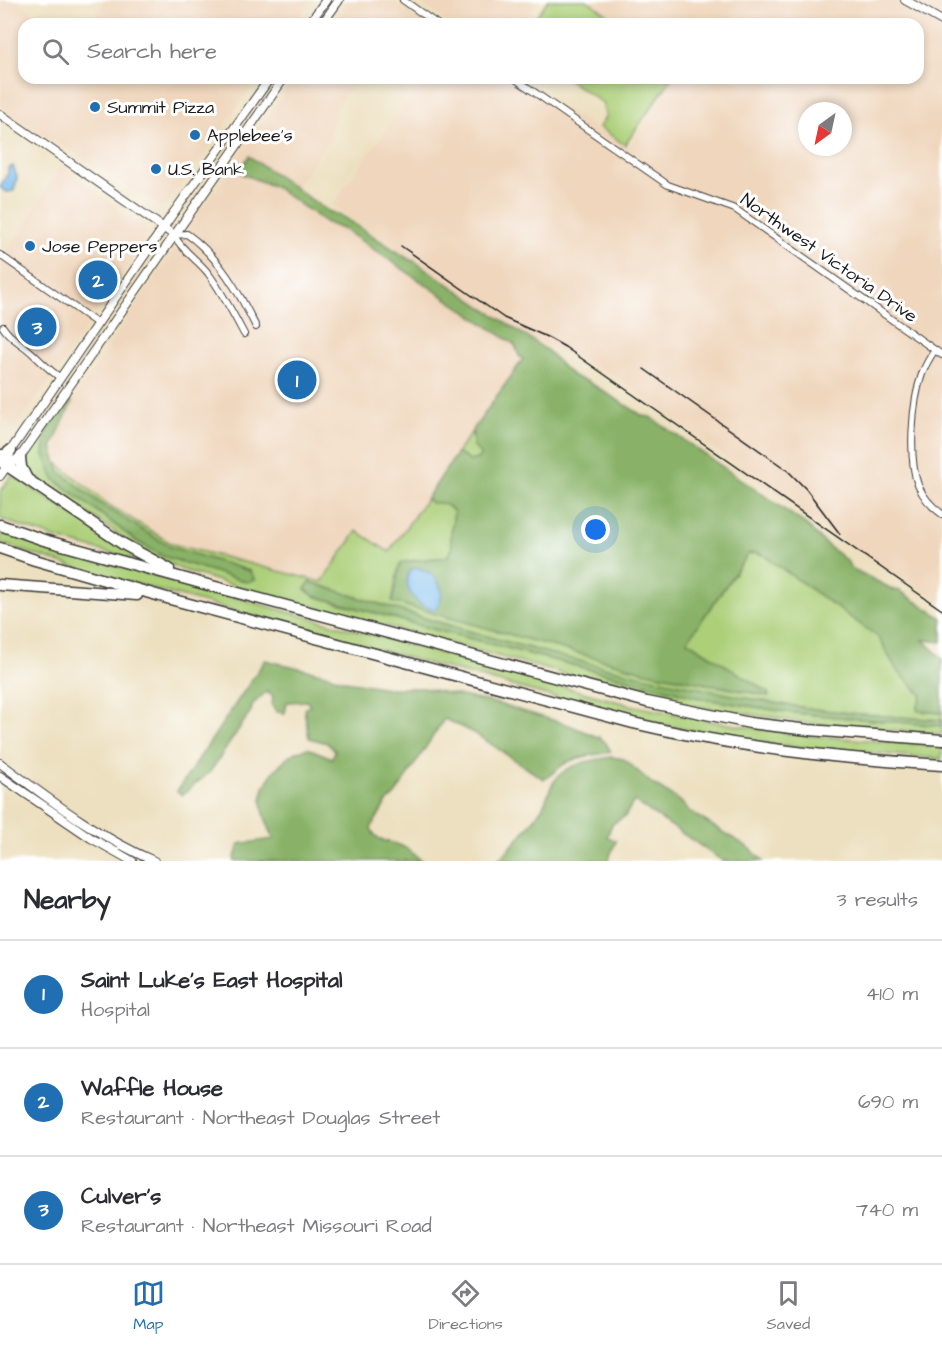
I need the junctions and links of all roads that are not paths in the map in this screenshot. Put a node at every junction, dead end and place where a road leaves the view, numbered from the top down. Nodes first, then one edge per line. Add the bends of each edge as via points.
1 (326, 0) edge
2 (339, 0) edge
3 (403, 0) edge
4 (905, 0) edge
5 (313, 18) edge
6 (326, 18) edge
7 (428, 18) edge
8 (942, 21) edge
9 (266, 84) edge
10 (280, 84) edge
11 (523, 84) edge
12 (0, 114) edge
13 (164, 228) junction
14 (174, 235) junction
15 (0, 255) edge
16 (98, 324) junction
17 (3, 327) dead end
18 (256, 327) dead end
19 (244, 334) dead end
20 (935, 350) junction
21 (942, 355) edge
22 (61, 378) junction
23 (11, 450) junction
24 (0, 455) edge
25 (20, 457) junction
26 (3, 463) edge
27 (0, 476) edge
28 (28, 480) junction
29 (942, 514) edge
30 (0, 525) edge
31 (0, 548) edge
32 (0, 585) edge
33 (208, 585) junction
34 (174, 600) junction
35 (942, 740) edge
36 (0, 763) edge
37 (942, 765) edge
38 (0, 776) edge
39 (117, 848) junction
40 (132, 861) edge
41 (154, 861) edge

1 - 5 main road
2 - 6 main road
3 - 7 street
4 - 8 main road
9 - 13 main road
10 - 14 main road
11 - 20 street, Northwest Victoria Drive via 668,185 735,209
12 - 13 main road
13 - 14 main road
13 - 16 main road
14 - 18 street via 187,234 206,248
14 - 19 street via 209,274
14 - 25 main road
15 - 16 street
16 - 22 main road
17 - 22 street
20 - 21 street, Northwest Victoria Drive
20 - 29 street via 917,390 913,449 921,490
22 - 23 main road
23 - 24 highway
23 - 26 main road
25 - 26 main road
25 - 28 highway
26 - 27 main road
26 - 28 highway
28 - 33 highway via 138,553
30 - 33 highway
31 - 34 highway
32 - 34 highway
33 - 35 highway via 581,687 693,713 809,730
34 - 37 highway via 692,737 810,755
36 - 39 main road
38 - 39 main road via 91,838
39 - 40 main road
39 - 41 main road

